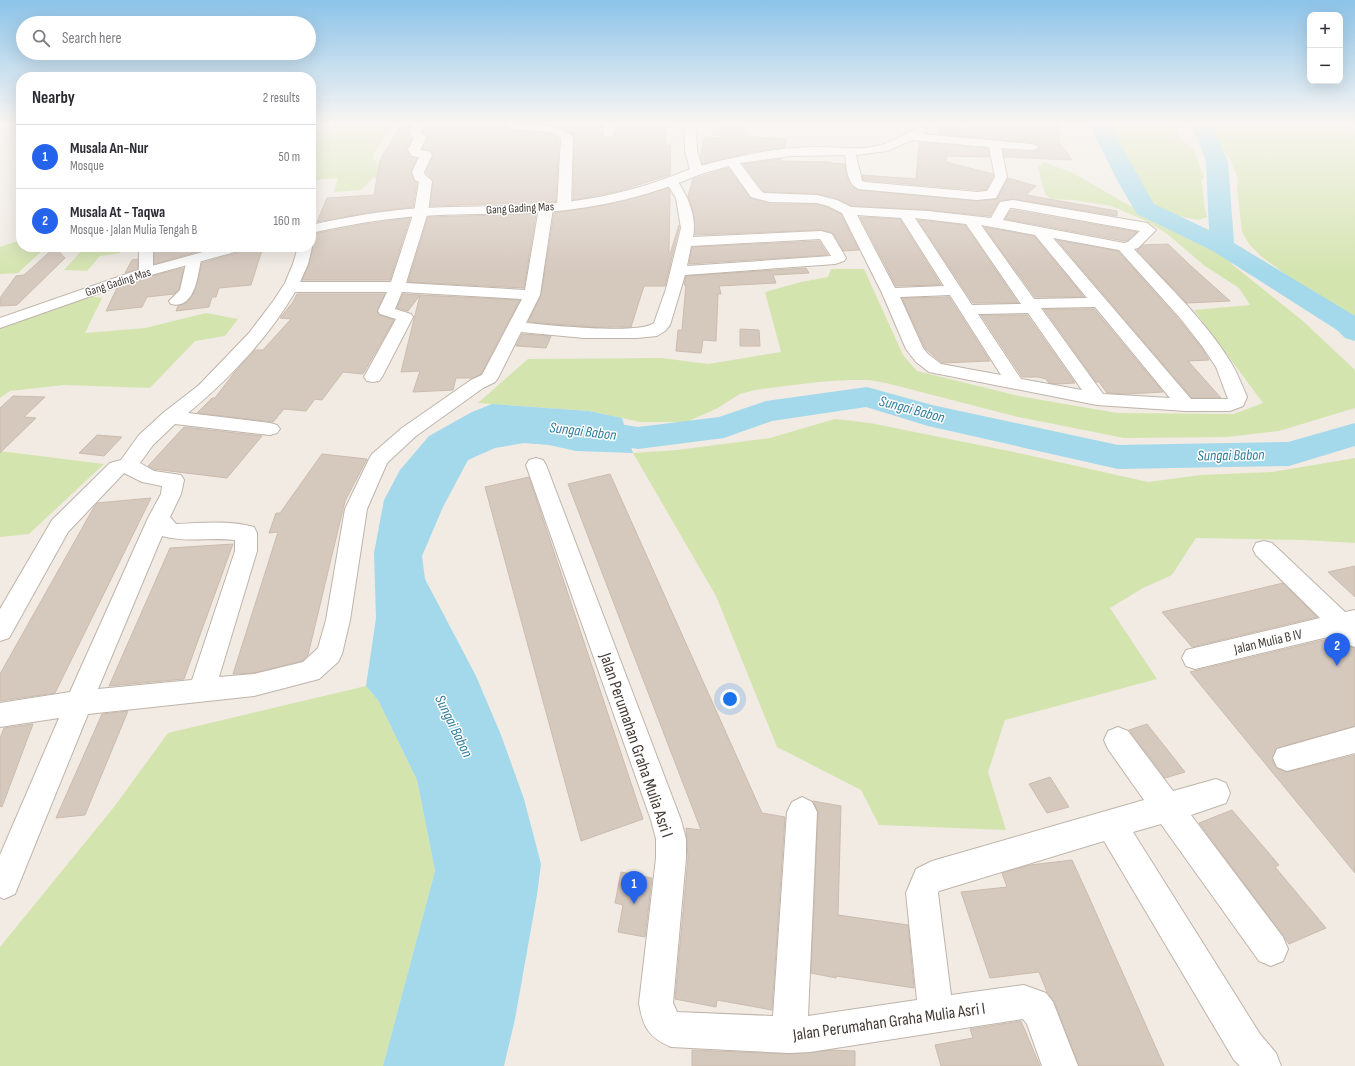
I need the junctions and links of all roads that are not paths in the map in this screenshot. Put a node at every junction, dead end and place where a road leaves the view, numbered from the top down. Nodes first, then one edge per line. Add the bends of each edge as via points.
1 (418, 174) edge
2 (565, 174) edge
3 (680, 174) edge
4 (741, 174) edge
5 (854, 174) edge
6 (1000, 174) edge
7 (672, 182) junction
8 (564, 206) junction
9 (546, 208) junction
10 (848, 211) junction
11 (421, 212) junction
12 (905, 214) junction
13 (970, 220) junction
14 (995, 223) junction
15 (316, 227) edge
16 (1040, 232) junction
17 (685, 242) junction
18 (1124, 247) junction
19 (146, 252) edge
20 (219, 252) edge
21 (304, 252) edge
22 (194, 259) junction
23 (679, 271) junction
24 (146, 272) junction
25 (290, 286) junction
26 (397, 287) junction
27 (955, 290) junction
28 (890, 293) junction
29 (532, 295) junction
30 (177, 301) dead end
31 (1098, 302) junction
32 (1031, 306) junction
33 (968, 310) junction
34 (0, 323) edge
35 (517, 327) junction
36 (372, 377) dead end
37 (1015, 383) junction
38 (1097, 399) junction
39 (1186, 405) junction
40 (170, 417) junction
41 (270, 429) dead end
42 (536, 464) dead end
43 (128, 465) junction
44 (159, 518) junction
45 (1264, 549) dead end
46 (1350, 627) edge
47 (0, 631) edge
48 (1195, 658) dead end
49 (202, 690) junction
50 (79, 703) junction
51 (0, 715) edge
52 (1118, 740) dead end
53 (1355, 740) edge
54 (1287, 758) dead end
55 (1216, 793) dead end
56 (1169, 808) junction
57 (802, 812) dead end
58 (1111, 824) junction
59 (4, 883) dead end
60 (1271, 949) dead end
61 (936, 1016) junction
62 (789, 1035) junction
63 (1060, 1066) edge
64 (1263, 1066) edge

1 - 11 street via 426,181
2 - 8 street
3 - 7 street, Gang Gading Mas
4 - 10 street via 759,196 826,200
5 - 6 street via 857,183 862,186 986,196 992,194
7 - 8 street, Gang Gading Mas via 617,198
7 - 17 street via 682,198 686,212 688,228
8 - 9 street, Gang Gading Mas
9 - 11 street, Gang Gading Mas
9 - 29 street
10 - 12 street
10 - 28 street
11 - 15 street, Gang Gading Mas
11 - 26 street
12 - 13 street
12 - 27 street
13 - 14 street
13 - 32 street
14 - 16 street
14 - 18 street via 1005,205 1013,204 1149,229 1133,245
16 - 18 street
16 - 31 street
17 - 23 street
17 - 23 street via 820,235 827,237 839,258
18 - 39 street via 1211,346 1238,397 1236,402 1230,405
19 - 24 street
20 - 22 street, Gang Gading Mas
21 - 25 street via 303,260
22 - 24 street, Gang Gading Mas
22 - 30 street via 186,290
23 - 35 street via 662,325 651,332 606,334
24 - 34 street, Gang Gading Mas
25 - 26 street
25 - 40 street via 268,321 217,376
26 - 29 street
26 - 36 street via 386,311 405,317
27 - 28 street
27 - 33 street
28 - 37 street via 915,349 928,363 935,368
29 - 35 street
31 - 32 street
31 - 39 street
32 - 33 street
32 - 38 street
33 - 37 street
35 - 49 street via 489,378 409,432 379,459 356,509 338,620 329,654 310,671 254,685
37 - 38 street
38 - 39 street
40 - 41 street
40 - 43 street via 145,441
42 - 62 street, Jalan Perumahan Graha Mulia Asri I via 628,713 671,839 656,1003 660,1020 664,1026 671,1029
43 - 44 street via 152,479 174,480 171,494
43 - 47 street via 117,468 60,526
44 - 49 street via 169,530 176,532 220,530 246,533 246,551
44 - 50 street
45 - 46 street
46 - 48 street, Jalan Mulia B IV
49 - 50 street
50 - 51 street
50 - 59 street
52 - 56 street
53 - 54 street
55 - 56 street
56 - 58 street
56 - 60 street
57 - 62 street
58 - 61 street via 927,880 922,893
58 - 64 street via 1247,1047
61 - 62 street, Jalan Perumahan Graha Mulia Asri I
61 - 63 street, Jalan Perumahan Graha Mulia Asri I via 1030,1003 1038,1008 1041,1014

